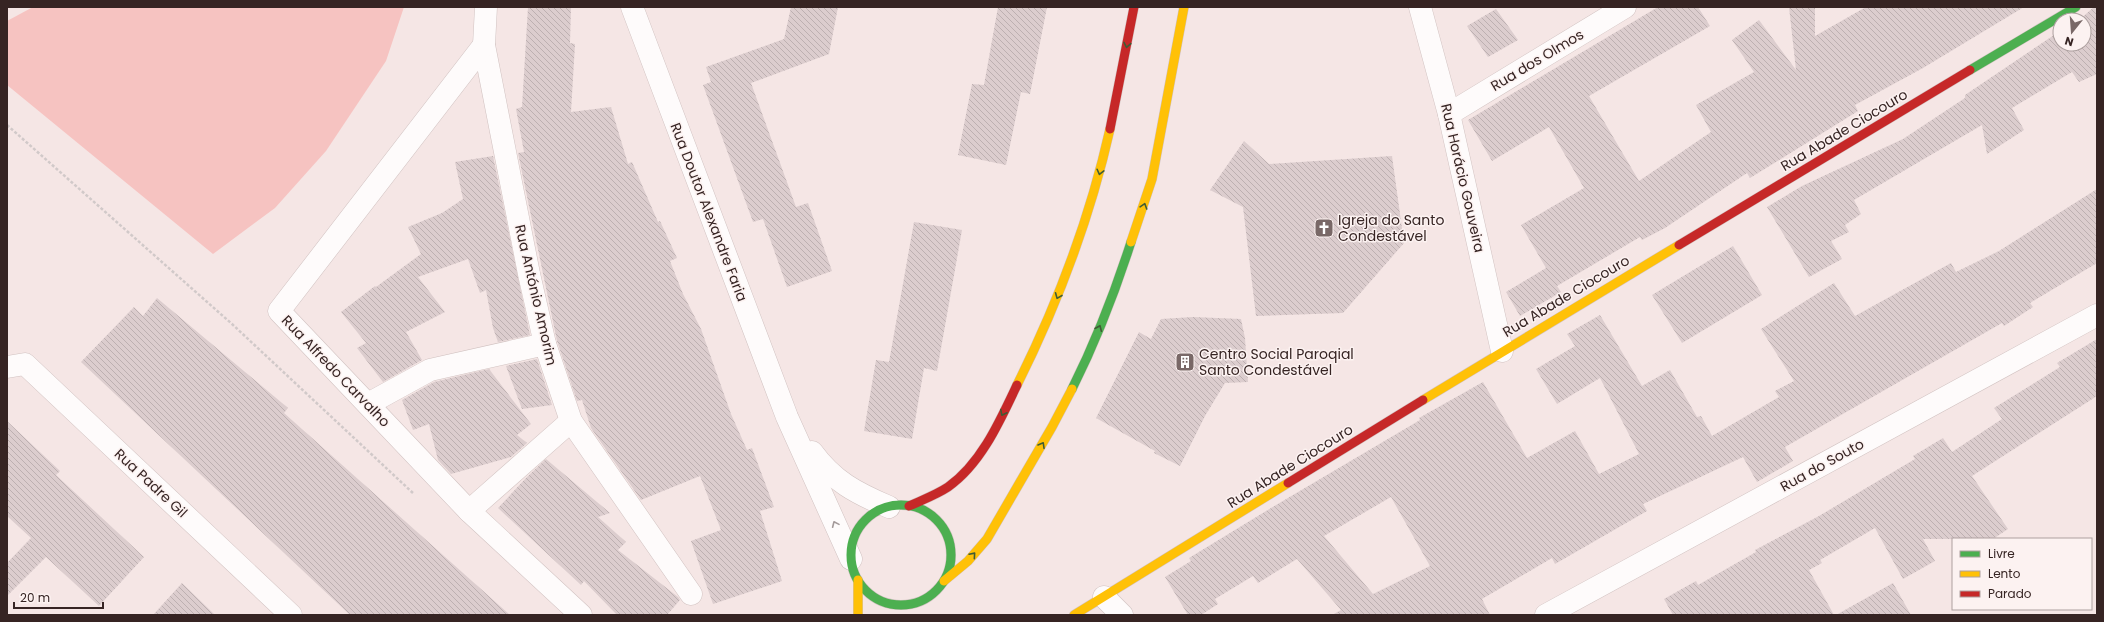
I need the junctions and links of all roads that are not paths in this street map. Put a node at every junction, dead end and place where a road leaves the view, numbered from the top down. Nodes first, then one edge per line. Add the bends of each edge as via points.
1 (486, 7) edge
2 (632, 7) edge
3 (1134, 7) edge
4 (1184, 7) edge
5 (1420, 7) edge
6 (1625, 7) edge
7 (2076, 7) edge
8 (484, 45) junction
9 (1448, 114) junction
10 (2097, 315) edge
11 (545, 344) junction
12 (1502, 351) junction
13 (7, 367) edge
14 (368, 404) junction
15 (787, 417) junction
16 (571, 421) junction
17 (899, 506) junction
18 (469, 511) junction
19 (851, 559) junction
20 (858, 580) junction
21 (944, 581) junction
22 (692, 594) dead end
23 (931, 596) junction
24 (1104, 597) junction
25 (927, 608) dead end
26 (291, 615) edge
27 (581, 615) edge
28 (858, 615) edge
29 (1074, 615) edge
30 (1122, 615) edge
31 (1546, 615) edge

1 - 8 street, Rua António Amorim
2 - 15 street, Rua Doutor Alexandre Faria
3 -> 17 street via 1097,182 1072,260 1039,341 997,424 963,474 950,485
21 -> 4 street via 968,561 986,539 1052,428 1114,294 1152,179
5 - 9 street, Rua Horácio Gouveira
6 - 9 street, Rua dos Olmos
7 - 12 street, Rua Abade Ciocouro
8 - 11 street, Rua António Amorim
8 - 14 street, Rua Alfredo Carvalho via 279,311
9 - 12 street, Rua Horácio Gouveira
10 - 31 street, Rua do Souto
11 - 14 street via 430,370
11 - 16 street, Rua António Amorim
12 - 24 street, Rua Abade Ciocouro
13 - 26 street, Rua Padre Gil via 25,364
14 - 18 street, Rua Alfredo Carvalho
15 - 17 street via 829,474 864,496
19 -> 15 street
16 - 18 street
16 - 22 street, Rua António Amorim
17 - 19 street via 876,512 865,521 857,532
17 - 21 street via 924,511 937,520 946,534 951,555
18 - 27 street, Rua Alfredo Carvalho
19 - 20 street
20 - 23 street via 869,593 883,602 916,603
20 - 28 street
21 - 23 street
23 - 25 street
24 - 29 street, Rua Abade Ciocouro
24 - 30 street

